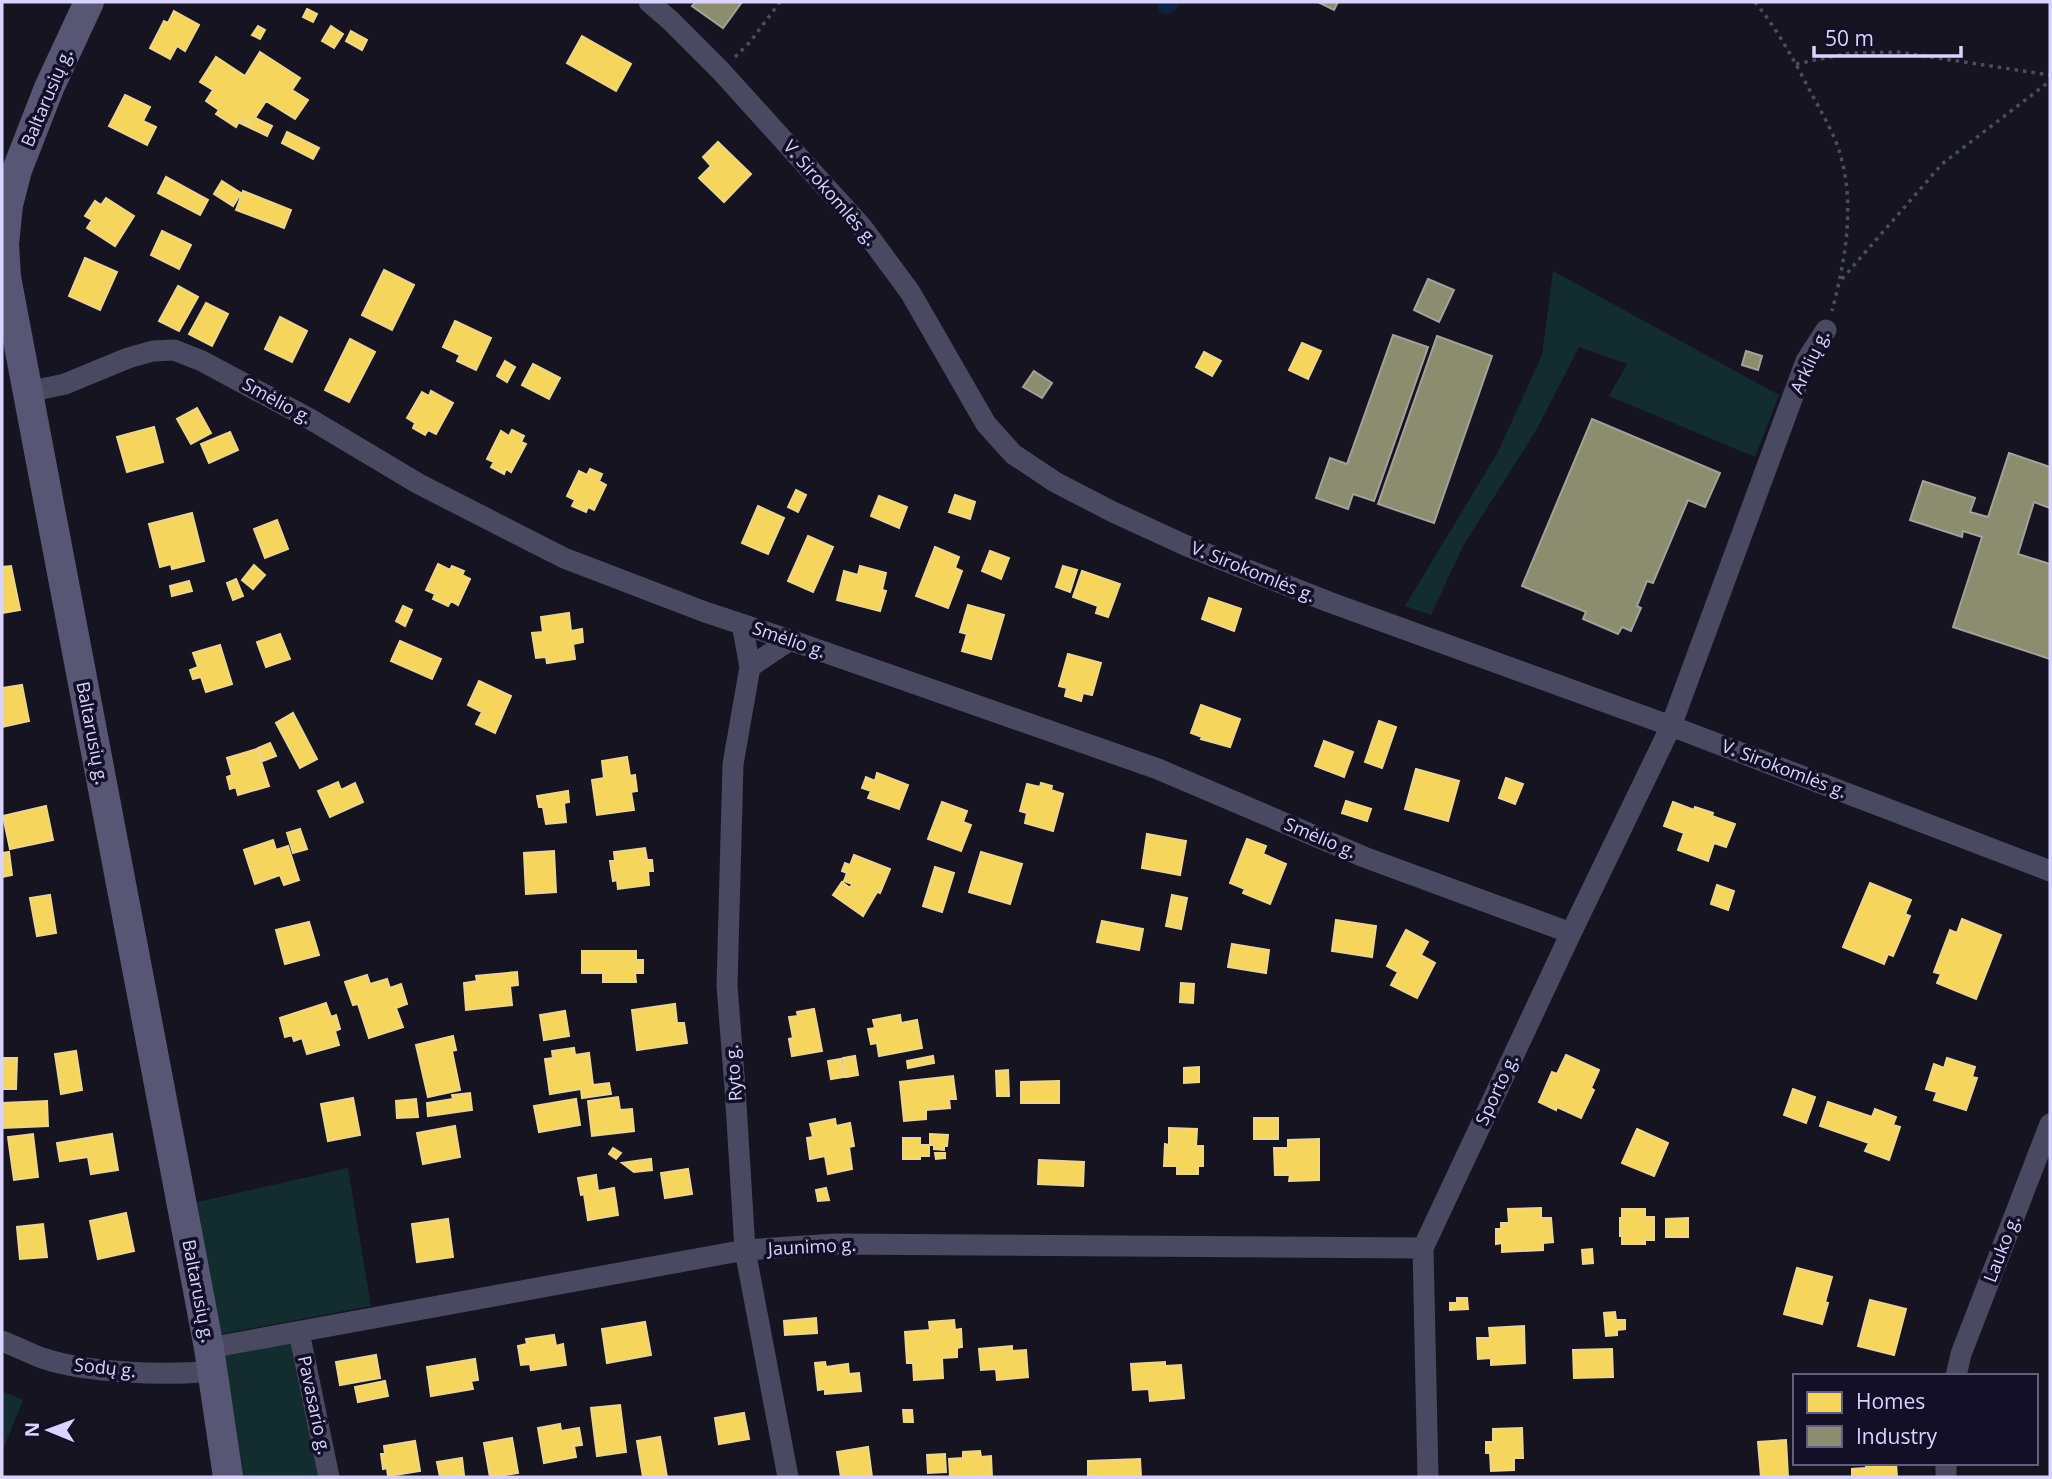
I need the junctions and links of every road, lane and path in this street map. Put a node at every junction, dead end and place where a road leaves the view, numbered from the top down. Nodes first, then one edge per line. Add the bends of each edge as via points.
1 (89, 2) edge
2 (649, 2) edge
3 (780, 2) edge
4 (1755, 2) edge
5 (1796, 64) junction
6 (720, 70) junction
7 (2050, 75) edge
8 (2050, 82) edge
9 (4, 277) edge
10 (1840, 281) junction
11 (1826, 330) joint
12 (28, 392) junction
13 (742, 624) junction
14 (790, 640) junction
15 (750, 667) junction
16 (1671, 726) junction
17 (2050, 871) edge
18 (1571, 933) junction
19 (2050, 1124) edge
20 (1423, 1248) junction
21 (745, 1250) junction
22 (299, 1332) junction
23 (2, 1341) edge
24 (210, 1359) junction
25 (1956, 1374) edge
26 (228, 1477) edge
27 (329, 1477) edge
28 (788, 1477) edge
29 (1428, 1477) edge

1 - 9 main road, Baltarusių g. via 18,170 8,205
2 - 6 street, V. Sirokomlės g.
3 - 6 path via 750,42
4 - 5 path, Arklių g.
5 - 7 path via 1850,53 1898,52
5 - 10 path, Arklių g. via 1841,156 1848,197
6 - 16 street, V. Sirokomlės g. via 862,227 910,292 986,424 1013,454 1055,482 1187,545 1329,602
8 - 10 path via 1942,164
9 - 12 main road, Baltarusių g.
10 - 11 path, Arklių g.
11 - 16 street, Arklių g. via 1807,361
12 - 13 street, Smėlio g. via 65,384 128,358 174,350 214,367 419,484 564,558
12 - 24 main road, Baltarusių g.
13 - 14 street, Smėlio g.
13 - 15 street, Ryto g.
14 - 15 street
14 - 18 street, Smėlio g. via 1158,769 1364,858
15 - 21 street, Ryto g. via 733,764 727,986
16 - 17 street, V. Sirokomlės g.
16 - 18 street, Sporto g.
18 - 20 street, Sporto g.
19 - 25 street, Lauko g.
20 - 21 street, Jaunimo g. via 835,1244
20 - 29 street, Sporto g.
21 - 22 street, Jaunimo g.
21 - 28 street, Ryto g.
22 - 24 street, Jaunimo g.
22 - 27 street, Pavasario g.
23 - 24 street, Sodų g. via 43,1358 102,1370 167,1373
24 - 26 main road, Baltarusių g.

